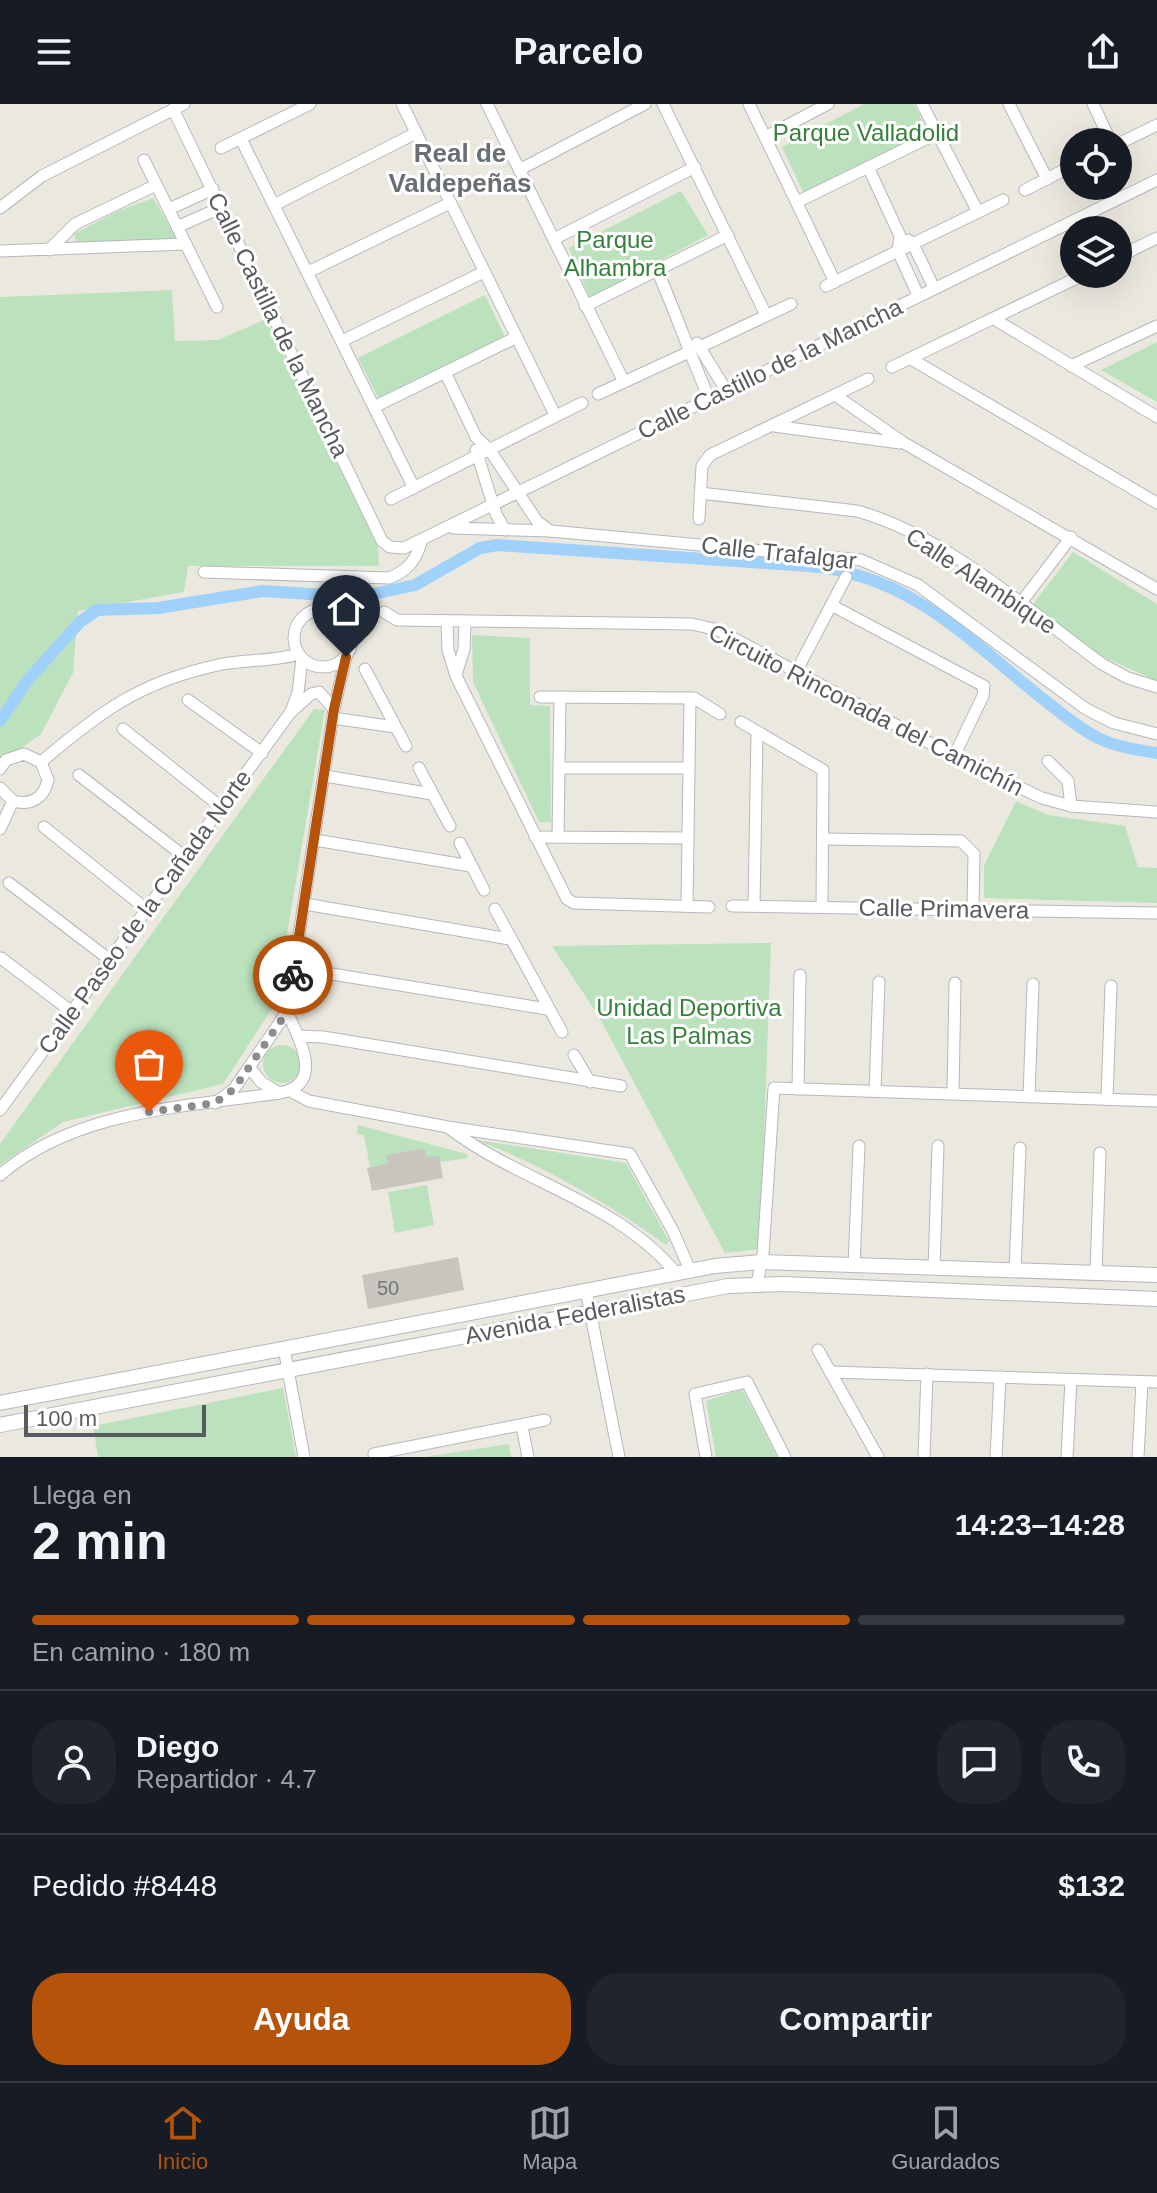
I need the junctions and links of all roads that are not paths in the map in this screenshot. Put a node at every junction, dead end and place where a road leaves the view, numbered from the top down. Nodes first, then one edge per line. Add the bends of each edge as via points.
1 (310, 104) edge
2 (402, 104) edge
3 (487, 104) edge
4 (645, 104) edge
5 (663, 104) edge
6 (749, 104) edge
7 (828, 104) edge
8 (922, 104) edge
9 (1009, 104) edge
10 (1093, 104) edge
11 (178, 107) edge
12 (1157, 125) edge
13 (1104, 128) edge
14 (416, 133) junction
15 (936, 134) junction
16 (765, 137) junction
17 (1132, 137) edge
18 (241, 139) junction
19 (221, 148) dead end
20 (144, 160) dead end
21 (695, 167) junction
22 (868, 167) junction
23 (519, 170) junction
24 (1060, 172) edge
25 (1047, 179) junction
26 (1157, 180) edge
27 (156, 185) junction
28 (213, 189) junction
29 (1025, 190) dead end
30 (1003, 200) dead end
31 (797, 202) junction
32 (450, 203) junction
33 (274, 205) junction
34 (222, 207) junction
35 (0, 208) edge
36 (169, 209) junction
37 (978, 212) junction
38 (177, 227) junction
39 (728, 235) junction
40 (900, 236) junction
41 (1157, 238) edge
42 (554, 239) junction
43 (186, 244) junction
44 (913, 244) junction
45 (49, 250) junction
46 (1132, 250) edge
47 (0, 251) edge
48 (898, 251) junction
49 (657, 270) junction
50 (308, 272) junction
51 (484, 272) junction
52 (1060, 286) edge
53 (934, 288) junction
54 (918, 295) junction
55 (791, 304) dead end
56 (585, 306) junction
57 (217, 307) dead end
58 (766, 315) junction
59 (994, 319) junction
60 (1157, 326) edge
61 (687, 336) junction
62 (517, 337) junction
63 (342, 341) junction
64 (702, 346) junction
65 (689, 352) junction
66 (911, 359) junction
67 (1071, 366) junction
68 (892, 367) dead end
69 (445, 372) junction
70 (868, 379) dead end
71 (624, 382) junction
72 (726, 390) junction
73 (598, 394) dead end
74 (835, 395) junction
75 (709, 398) junction
76 (582, 403) dead end
77 (374, 407) junction
78 (555, 415) junction
79 (1157, 417) edge
80 (772, 425) junction
81 (476, 437) junction
82 (904, 443) junction
83 (489, 449) junction
84 (476, 455) junction
85 (414, 488) junction
86 (700, 493) junction
87 (520, 494) junction
88 (391, 499) dead end
89 (1157, 503) edge
90 (495, 506) junction
91 (699, 519) dead end
92 (448, 528) junction
93 (505, 530) junction
94 (551, 531) junction
95 (1071, 537) junction
96 (382, 541) joint
97 (421, 542) junction
98 (204, 572) dead end
99 (846, 577) dead end
100 (1157, 589) edge
101 (1020, 604) junction
102 (831, 605) junction
103 (384, 612) dead end
104 (447, 622) junction
105 (465, 622) junction
106 (300, 656) junction
107 (346, 657) junction
108 (365, 669) dead end
109 (796, 672) junction
110 (456, 676) junction
111 (1157, 687) edge
112 (540, 697) dead end
113 (560, 697) junction
114 (690, 698) junction
115 (188, 700) dead end
116 (290, 713) junction
117 (333, 714) junction
118 (720, 714) dead end
119 (741, 722) dead end
120 (395, 727) junction
121 (123, 729) dead end
122 (757, 733) junction
123 (1157, 734) edge
124 (406, 746) dead end
125 (262, 753) junction
126 (954, 756) junction
127 (1048, 761) dead end
128 (41, 762) junction
129 (419, 768) dead end
130 (559, 768) junction
131 (689, 768) junction
132 (0, 769) edge
133 (79, 775) dead end
134 (325, 776) junction
135 (0, 788) edge
136 (432, 794) junction
137 (13, 801) junction
138 (1071, 806) junction
139 (221, 807) junction
140 (1157, 812) edge
141 (450, 826) dead end
142 (44, 827) dead end
143 (0, 829) edge
144 (535, 837) junction
145 (558, 837) junction
146 (688, 838) junction
147 (823, 839) junction
148 (315, 840) junction
149 (460, 843) dead end
150 (185, 857) junction
151 (471, 866) junction
152 (9, 883) dead end
153 (484, 890) dead end
154 (305, 904) junction
155 (687, 906) junction
156 (732, 906) dead end
157 (754, 906) junction
158 (822, 906) junction
159 (709, 907) dead end
160 (146, 909) junction
161 (495, 909) dead end
162 (973, 910) junction
163 (1157, 913) edge
164 (510, 939) junction
165 (1, 958) edge
166 (110, 960) junction
167 (295, 968) junction
168 (800, 975) dead end
169 (879, 982) dead end
170 (955, 983) dead end
171 (1033, 984) dead end
172 (1111, 986) dead end
173 (547, 1009) junction
174 (72, 1012) junction
175 (287, 1012) junction
176 (562, 1032) dead end
177 (298, 1036) junction
178 (574, 1055) dead end
179 (250, 1068) junction
180 (590, 1082) junction
181 (621, 1086) dead end
182 (0, 1087) edge
183 (798, 1089) junction
184 (875, 1091) junction
185 (285, 1092) junction
186 (953, 1094) junction
187 (1029, 1097) junction
188 (1107, 1099) junction
189 (8, 1100) junction
190 (1157, 1101) edge
191 (215, 1103) junction
192 (0, 1110) edge
193 (448, 1127) junction
194 (859, 1146) dead end
195 (938, 1146) dead end
196 (1020, 1148) dead end
197 (1100, 1153) dead end
198 (0, 1175) edge
199 (761, 1262) junction
200 (854, 1265) junction
201 (934, 1268) junction
202 (1015, 1271) junction
203 (683, 1272) junction
204 (1096, 1273) junction
205 (1157, 1275) edge
206 (757, 1284) junction
207 (586, 1290) junction
208 (1157, 1299) edge
209 (591, 1312) junction
210 (284, 1348) junction
211 (818, 1350) dead end
212 (288, 1370) junction
213 (830, 1372) junction
214 (927, 1374) junction
215 (1000, 1377) junction
216 (1071, 1380) junction
217 (1142, 1382) junction
218 (1157, 1382) edge
219 (0, 1403) edge
220 (545, 1420) dead end
221 (0, 1425) edge
222 (522, 1426) junction
223 (374, 1454) dead end
224 (392, 1454) edge
225 (304, 1457) edge
226 (528, 1457) edge
227 (619, 1457) edge
228 (706, 1457) edge
229 (785, 1457) edge
230 (878, 1457) edge
231 (924, 1457) edge
232 (996, 1457) edge
233 (1067, 1457) edge
234 (1138, 1457) edge

1 - 18 street
2 - 14 street
3 - 23 street
4 - 23 street
5 - 21 street
6 - 16 street
7 - 16 street
8 - 15 street
9 - 25 street
10 - 13 street
11 - 28 street, Calle Castilla de la Mancha
11 - 35 street via 42,176
12 - 17 street
14 - 32 street
14 - 33 street
15 - 22 street
15 - 37 street
16 - 31 street
18 - 19 street
18 - 33 street
20 - 27 street
21 - 39 street
21 - 42 street
22 - 31 street
22 - 40 street
23 - 42 street
24 - 25 street
25 - 29 street
26 - 53 street, Calle Castillo de la Mancha
27 - 36 street
27 - 45 street via 75,224
28 - 34 street, Calle Castilla de la Mancha
28 - 36 street
30 - 37 street
31 - 48 street via 830,284
32 - 50 street
32 - 51 street
33 - 50 street
34 - 38 street
34 - 96 street, Calle Castilla de la Mancha
36 - 38 street
37 - 44 street
38 - 43 street
39 - 49 street
39 - 58 street
40 - 44 street
40 - 48 street
41 - 46 street
42 - 56 street
43 - 45 street
43 - 57 street
44 - 48 street
44 - 53 street
45 - 47 street
48 - 54 street
49 - 56 street
49 - 61 street
50 - 63 street
51 - 62 street
51 - 63 street
52 - 59 street
53 - 54 street, Calle Castillo de la Mancha
54 - 72 street, Calle Castillo de la Mancha
55 - 58 street
56 - 71 street
58 - 64 street
59 - 66 street
59 - 67 street
60 - 67 street
61 - 64 street
61 - 65 street
62 - 69 street
62 - 78 street
63 - 77 street
64 - 72 street
65 - 71 street
65 - 75 street
66 - 68 street
66 - 89 street
67 - 79 street
69 - 77 street
69 - 81 street
70 - 74 street
71 - 73 street
72 - 75 street, Calle Castillo de la Mancha
74 - 80 street
74 - 82 street
75 - 87 street, Calle Castillo de la Mancha
76 - 78 street
77 - 85 street
78 - 83 street
80 - 82 street
80 - 86 street via 710,455 702,466
81 - 83 street
81 - 84 street
82 - 95 street
83 - 84 street
83 - 87 street
84 - 85 street
84 - 90 street
85 - 88 street
86 - 91 street
86 - 101 street, Calle Alambique via 880,518 918,536
87 - 90 street, Calle Castillo de la Mancha
87 - 94 street via 537,521
90 - 92 street, Calle Castillo de la Mancha
90 - 93 street
92 - 93 street, Calle Trafalgar
92 - 97 street, Calle Castillo de la Mancha
93 - 94 street, Calle Trafalgar
94 - 123 street, Calle Trafalgar via 861,560 918,585 1086,709
95 - 100 street
95 - 101 street
96 - 97 street, Calle Castillo de la Mancha via 404,548
97 - 98 street via 413,562 389,578
99 - 102 street
101 - 111 street, Calle Alambique via 1102,664
102 - 109 street
102 - 126 street via 984,686
103 - 104 street, Circuito Rinconada del Camichín via 397,620
104 - 105 street, Circuito Rinconada del Camichín
104 - 110 street
105 - 109 street, Circuito Rinconada del Camichín via 692,624 718,630
105 - 110 street
106 - 107 street via 324,667
106 - 107 street via 294,644 297,624 324,609 349,625
106 - 116 street, Calle Paseo de la Cañada Norte via 298,693
106 - 128 street via 222,664 145,687 110,705
107 - 117 street
108 - 120 street
109 - 126 street, Circuito Rinconada del Camichín
110 - 144 street
112 - 113 street
113 - 114 street
113 - 130 street
114 - 118 street
114 - 131 street
115 - 125 street
116 - 117 street, Calle Paseo de la Cañada Norte via 319,692
116 - 125 street, Calle Paseo de la Cañada Norte
117 - 120 street
117 - 134 street
119 - 122 street
120 - 124 street
121 - 139 street
122 - 147 street via 823,770
122 - 157 street
125 - 139 street, Calle Paseo de la Cañada Norte
126 - 138 street, Circuito Rinconada del Camichín via 1042,798
127 - 138 street via 1068,781
128 - 132 street via 14,755
128 - 137 street via 48,780 40,797 22,804
129 - 136 street
130 - 131 street
130 - 145 street
131 - 146 street
133 - 150 street
134 - 136 street
134 - 148 street
135 - 137 street
136 - 141 street
137 - 143 street
138 - 140 street, Circuito Rinconada del Camichín
139 - 150 street, Calle Paseo de la Cañada Norte
142 - 160 street
144 - 145 street
144 - 155 street via 574,903
145 - 146 street
146 - 155 street
147 - 158 street
147 - 162 street via 961,841 974,854
148 - 151 street
148 - 154 street
149 - 151 street
150 - 160 street, Calle Paseo de la Cañada Norte
151 - 153 street
152 - 166 street
154 - 164 street
154 - 167 street
155 - 159 street
156 - 157 street, Calle Primavera
157 - 158 street, Calle Primavera
158 - 162 street, Calle Primavera
160 - 166 street, Calle Paseo de la Cañada Norte
161 - 164 street
162 - 163 street, Calle Primavera
164 - 173 street
165 - 174 street
166 - 174 street, Calle Paseo de la Cañada Norte
167 - 173 street
167 - 175 street
168 - 183 street
169 - 184 street
170 - 186 street
171 - 187 street
172 - 188 street
173 - 176 street
174 - 189 street, Calle Paseo de la Cañada Norte
175 - 177 street
175 - 179 street
177 - 180 street
177 - 185 street via 307,1075
178 - 180 street
179 - 185 street via 269,1089
179 - 191 street
180 - 181 street
182 - 189 street
183 - 184 street
183 - 199 street via 774,1088
184 - 186 street
185 - 191 street
185 - 193 street
186 - 187 street
187 - 188 street
188 - 190 street
189 - 192 street, Calle Paseo de la Cañada Norte
191 - 198 street via 108,1122 54,1142
193 - 203 street via 586,1204
193 - 203 street via 630,1154 673,1231
194 - 200 street
195 - 201 street
196 - 202 street
197 - 204 street
199 - 200 street, Avenida Federalistas
199 - 203 street, Avenida Federalistas
199 - 206 street
200 - 201 street, Avenida Federalistas
201 - 202 street, Avenida Federalistas
202 - 204 street, Avenida Federalistas
203 - 207 street, Avenida Federalistas
204 - 205 street, Avenida Federalistas
206 - 208 street, Avenida Federalistas
206 - 209 street, Avenida Federalistas
207 - 209 street
207 - 210 street, Avenida Federalistas
209 - 212 street, Avenida Federalistas
209 - 227 street
210 - 212 street
210 - 219 street, Avenida Federalistas
211 - 213 street
212 - 221 street, Avenida Federalistas
212 - 225 street
213 - 214 street
213 - 230 street
214 - 215 street
214 - 231 street
215 - 216 street
215 - 232 street
216 - 217 street
216 - 233 street
217 - 218 street
217 - 234 street
220 - 222 street
222 - 224 street
222 - 226 street
223 - 224 street
228 - 229 street via 695,1394 747,1382

